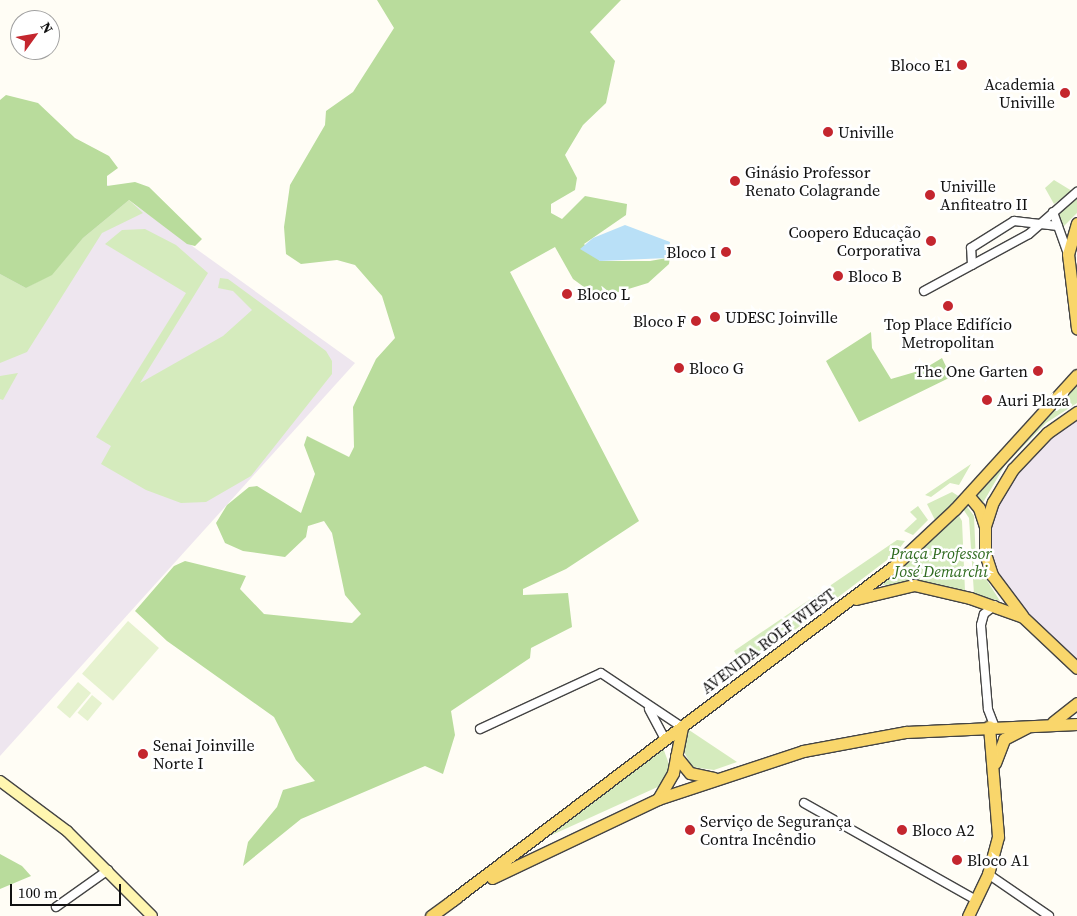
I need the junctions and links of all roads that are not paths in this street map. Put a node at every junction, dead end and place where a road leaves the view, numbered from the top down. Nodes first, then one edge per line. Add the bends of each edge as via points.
1 (1077, 192) edge
2 (1053, 212) junction
3 (1077, 223) edge
4 (1042, 224) junction
5 (1058, 226) junction
6 (1068, 254) junction
7 (972, 265) junction
8 (924, 291) dead end
9 (1077, 328) edge
10 (1077, 375) edge
11 (1077, 412) edge
12 (968, 495) junction
13 (985, 526) junction
14 (845, 604) junction
15 (995, 605) junction
16 (1023, 617) junction
17 (1076, 668) edge
18 (1077, 703) edge
19 (649, 709) junction
20 (1051, 723) junction
21 (992, 725) junction
22 (1077, 725) edge
23 (682, 727) junction
24 (480, 729) dead end
25 (665, 739) junction
26 (677, 758) junction
27 (993, 770) junction
28 (715, 778) junction
29 (0, 781) edge
30 (658, 799) junction
31 (804, 803) dead end
32 (108, 870) junction
33 (988, 874) junction
34 (976, 900) junction
35 (450, 902) junction
36 (56, 907) dead end
37 (152, 916) edge
38 (431, 916) edge
39 (968, 916) edge
40 (1049, 916) edge

1 - 2 street
2 - 4 street
2 - 5 street
3 - 6 main road
4 - 5 street
4 - 7 street
4 - 7 street via 1020,220 1007,225 971,248
5 - 6 street
6 - 9 main road
7 - 8 street
10 - 12 main road, AVENIDA ROLF WIEST
11 - 13 main road via 1047,433 1013,469 993,502
12 - 13 main road via 979,508
12 - 14 main road, AVENIDA ROLF WIEST via 920,542
13 - 16 main road via 985,554 992,575
14 - 15 main road via 879,591 914,585
14 - 23 main road, AVENIDA ROLF WIEST
15 - 16 main road
15 - 21 street via 984,614 982,625
16 - 17 main road
18 - 20 main road
19 - 23 street
19 - 24 street via 601,673
19 - 25 street
20 - 21 main road
20 - 22 main road
21 - 27 main road
21 - 28 main road via 851,740
22 - 27 main road via 1013,731 1002,743
23 - 25 main road, AVENIDA ROLF WIEST
23 - 26 main road
25 - 26 main road
25 - 35 main road, AVENIDA ROLF WIEST
26 - 28 main road via 690,773
26 - 30 main road via 671,780
27 - 33 main road via 998,836
28 - 30 main road
29 - 32 main road via 51,817
30 - 35 main road via 534,855
31 - 34 street
32 - 36 street
32 - 37 main road
33 - 34 main road
33 - 40 street
34 - 39 main road
35 - 38 main road

